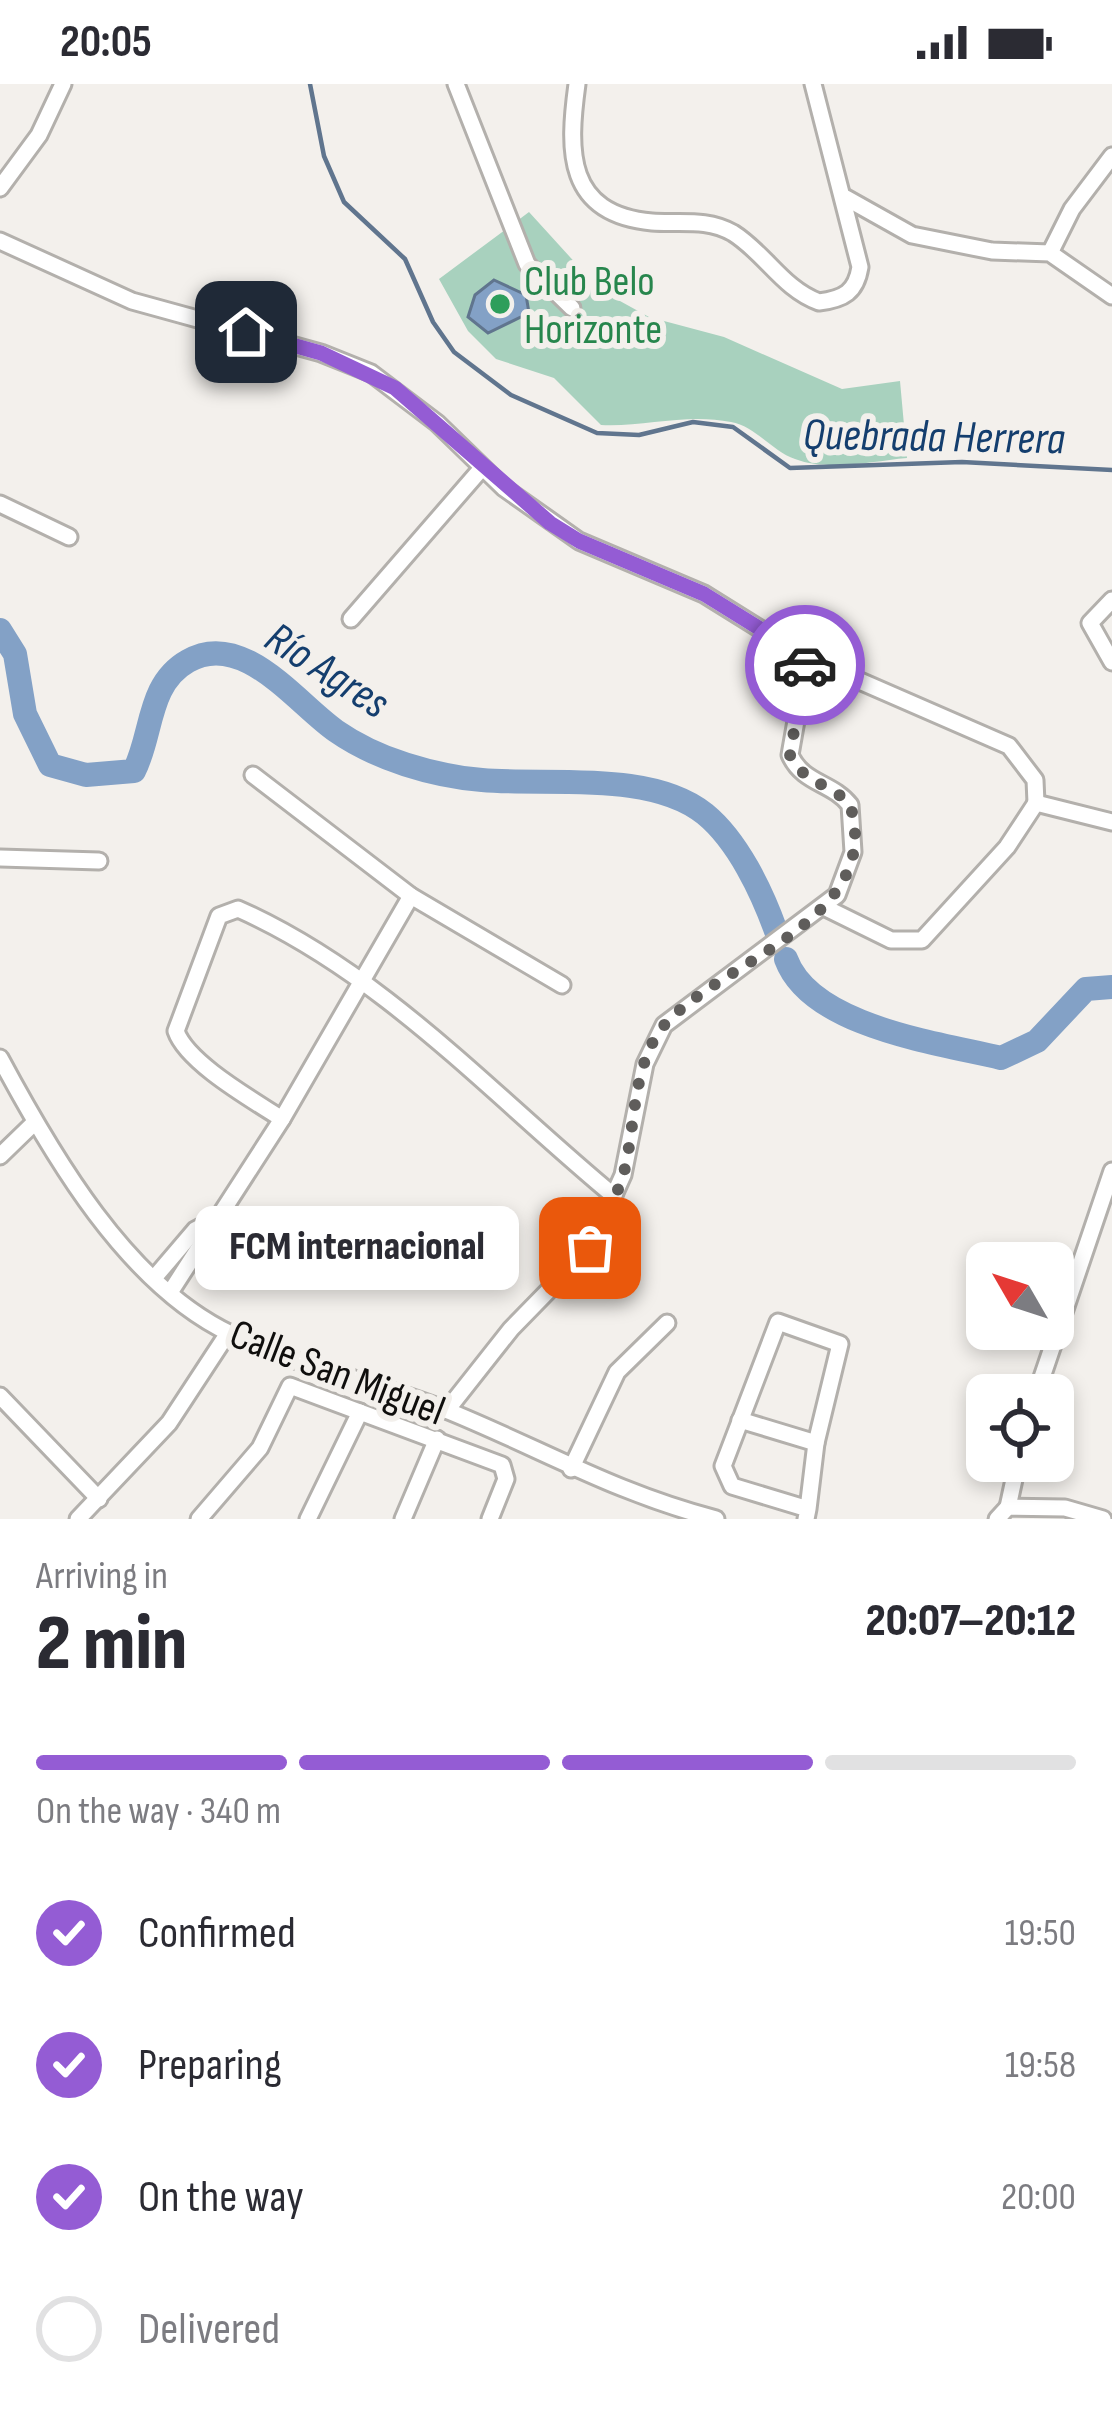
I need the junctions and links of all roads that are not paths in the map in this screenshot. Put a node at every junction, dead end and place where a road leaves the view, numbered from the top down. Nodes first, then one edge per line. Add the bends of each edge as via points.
1 (63, 84) edge
2 (456, 84) edge
3 (577, 84) edge
4 (813, 84) edge
5 (1112, 156) edge
6 (0, 188) edge
7 (846, 198) junction
8 (0, 241) edge
9 (1050, 253) junction
10 (1112, 296) edge
11 (572, 308) dead end
12 (482, 468) junction
13 (0, 505) edge
14 (69, 537) dead end
15 (1112, 600) edge
16 (351, 619) dead end
17 (807, 658) junction
18 (1112, 662) edge
19 (254, 775) dead end
20 (1036, 803) junction
21 (1112, 822) edge
22 (0, 858) edge
23 (99, 861) dead end
24 (411, 896) junction
25 (824, 907) junction
26 (356, 982) junction
27 (562, 985) dead end
28 (0, 1058) edge
29 (282, 1119) junction
30 (34, 1124) junction
31 (0, 1156) edge
32 (1112, 1171) edge
33 (614, 1196) junction
34 (212, 1221) junction
35 (155, 1277) junction
36 (171, 1291) junction
37 (668, 1323) dead end
38 (229, 1334) junction
39 (1043, 1374) edge
40 (0, 1396) edge
41 (447, 1410) junction
42 (360, 1412) junction
43 (740, 1420) junction
44 (437, 1439) junction
45 (816, 1443) junction
46 (572, 1469) junction
47 (1012, 1482) edge
48 (99, 1499) junction
49 (640, 1499) junction
50 (798, 1513) edge
51 (1002, 1513) edge
52 (79, 1519) edge
53 (200, 1519) edge
54 (308, 1519) edge
55 (403, 1519) edge
56 (490, 1519) edge
57 (632, 1519) edge
58 (716, 1519) edge
59 (1102, 1519) edge

1 - 6 street
2 - 11 street via 527,264
3 - 7 street via 569,140 574,172 591,196 631,218 700,221 733,233 820,302 847,296 857,284
4 - 7 street
5 - 9 street
7 - 9 street via 912,235
8 - 12 street via 132,301 371,373
9 - 10 street
12 - 16 street
12 - 17 street via 579,541 704,594
13 - 14 street
15 - 18 street via 1090,623
17 - 20 street via 1009,746 1035,780
17 - 25 street via 790,755 806,778 846,799 854,818 846,877
19 - 24 street
20 - 21 street
20 - 25 street via 922,940 891,940
22 - 23 street
24 - 26 street
24 - 27 street
25 - 33 street via 664,1025 644,1064
26 - 29 street
26 - 29 street via 274,925 238,909 219,916 176,1031 226,1082
26 - 33 street via 418,1020
28 - 30 street, Calle San Miguel
29 - 34 street
30 - 31 street
30 - 35 street, Calle San Miguel via 111,1232
32 - 39 street
33 - 41 street via 590,1248
34 - 35 street
34 - 36 street
35 - 36 street, Calle San Miguel
36 - 38 street, Calle San Miguel
37 - 46 street via 617,1372
38 - 41 street, Calle San Miguel
38 - 48 street via 169,1423
40 - 48 street
41 - 46 street, Calle San Miguel
42 - 44 street
42 - 53 street via 290,1387 260,1448
42 - 54 street
43 - 45 street
43 - 45 street via 778,1322 840,1344
43 - 50 street via 725,1477
44 - 55 street
44 - 56 street via 506,1472
45 - 50 street
46 - 49 street, Calle San Miguel
47 - 51 street
48 - 52 street
49 - 57 street
49 - 58 street, Calle San Miguel
51 - 59 street via 1064,1508

